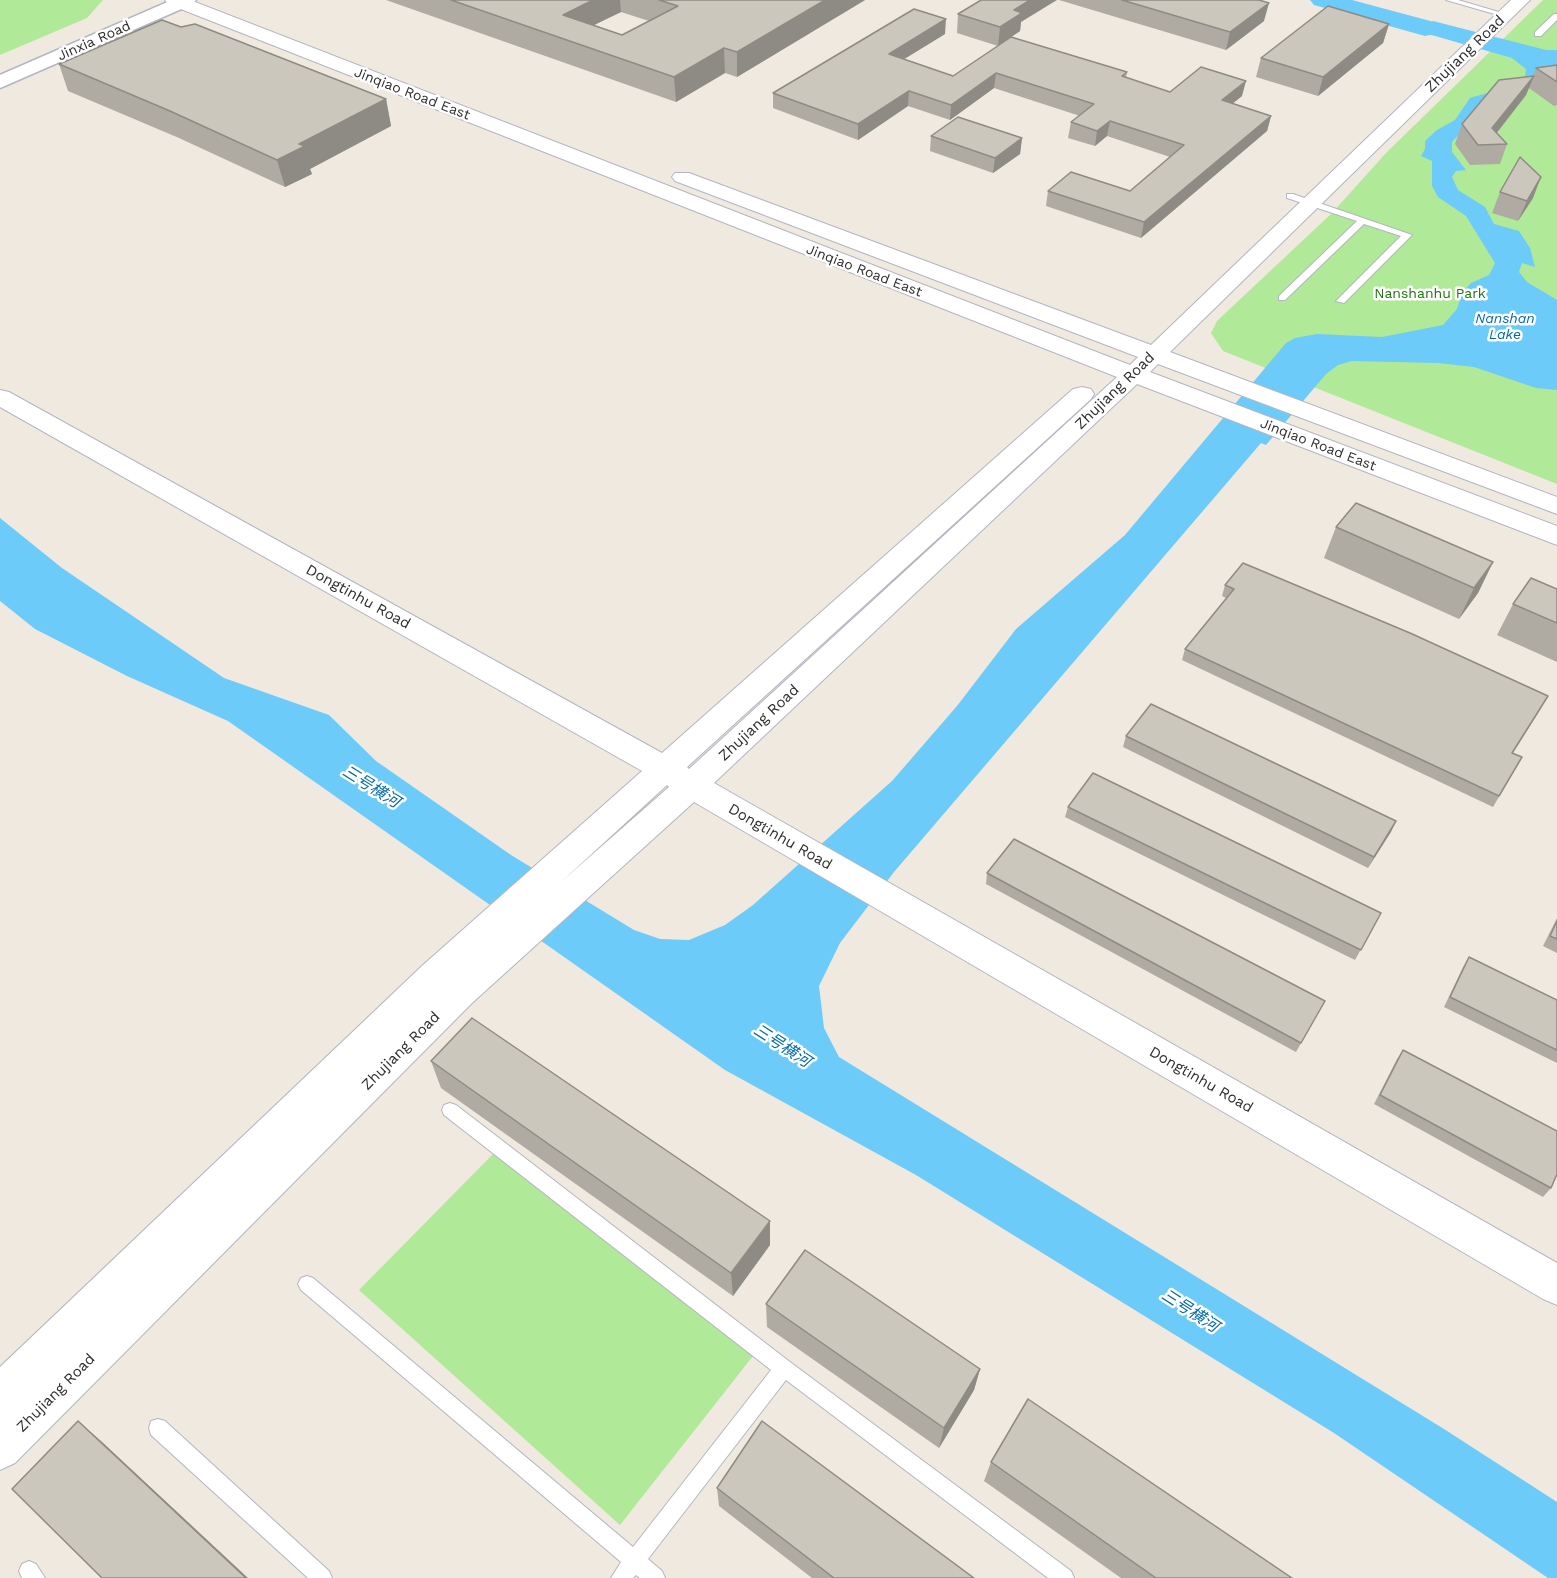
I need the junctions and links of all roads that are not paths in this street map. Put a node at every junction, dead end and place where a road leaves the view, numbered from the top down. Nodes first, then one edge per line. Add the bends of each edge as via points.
1 (158, 0) edge
2 (213, 0) edge
3 (1450, 0) edge
4 (1521, 0) edge
5 (181, 1) edge
6 (1502, 8) edge
7 (1557, 16) edge
8 (1538, 34) dead end
9 (1459, 48) junction
10 (0, 69) edge
11 (0, 82) edge
12 (608, 149) dead end
13 (663, 169) dead end
14 (1290, 196) junction
15 (1363, 220) junction
16 (1232, 251) dead end
17 (1282, 298) dead end
18 (1341, 302) dead end
19 (1136, 354) junction
20 (0, 397) edge
21 (1557, 506) edge
22 (1557, 536) edge
23 (664, 769) junction
24 (691, 786) junction
25 (572, 873) junction
26 (492, 944) junction
27 (450, 1110) edge
28 (307, 1284) dead end
29 (1557, 1285) edge
30 (784, 1368) junction
31 (0, 1396) edge
32 (158, 1428) dead end
33 (0, 1448) edge
34 (633, 1561) junction
35 (322, 1578) edge
36 (621, 1578) edge
37 (655, 1578) edge
38 (1064, 1578) edge

1 - 10 main road, Jinxia Road
2 - 12 street, Jinqiao Road East
3 - 6 lane
4 - 6 street, Zhujiang Road
5 - 11 main road, Jinxia Road
5 - 19 street, Jinqiao Road East
6 - 9 street, Zhujiang Road via 1488,32
6 - 9 street, Zhujiang Road via 1470,27
7 - 8 lane
9 - 14 street, Zhujiang Road
9 - 19 street, Zhujiang Road
13 - 19 street, Jinqiao Road East
14 - 15 lane
14 - 16 street, Zhujiang Road
15 - 17 lane
15 - 18 lane via 1407,235
19 - 21 street, Jinqiao Road East via 1242,387
19 - 22 street, Jinqiao Road East via 1223,408
19 - 23 street, Zhujiang Road
19 - 24 street, Zhujiang Road
20 - 23 street, Dongtinhu Road
23 - 24 street, Dongtinhu Road
23 - 25 street, Zhujiang Road
24 - 25 street, Zhujiang Road
24 - 29 street, Dongtinhu Road
25 - 26 street, Zhujiang Road
26 - 31 street, Zhujiang Road via 435,975
26 - 33 street, Zhujiang Road via 451,1000
27 - 30 lane
28 - 34 lane
30 - 34 lane
30 - 38 lane
32 - 35 lane
34 - 36 lane
34 - 37 lane

